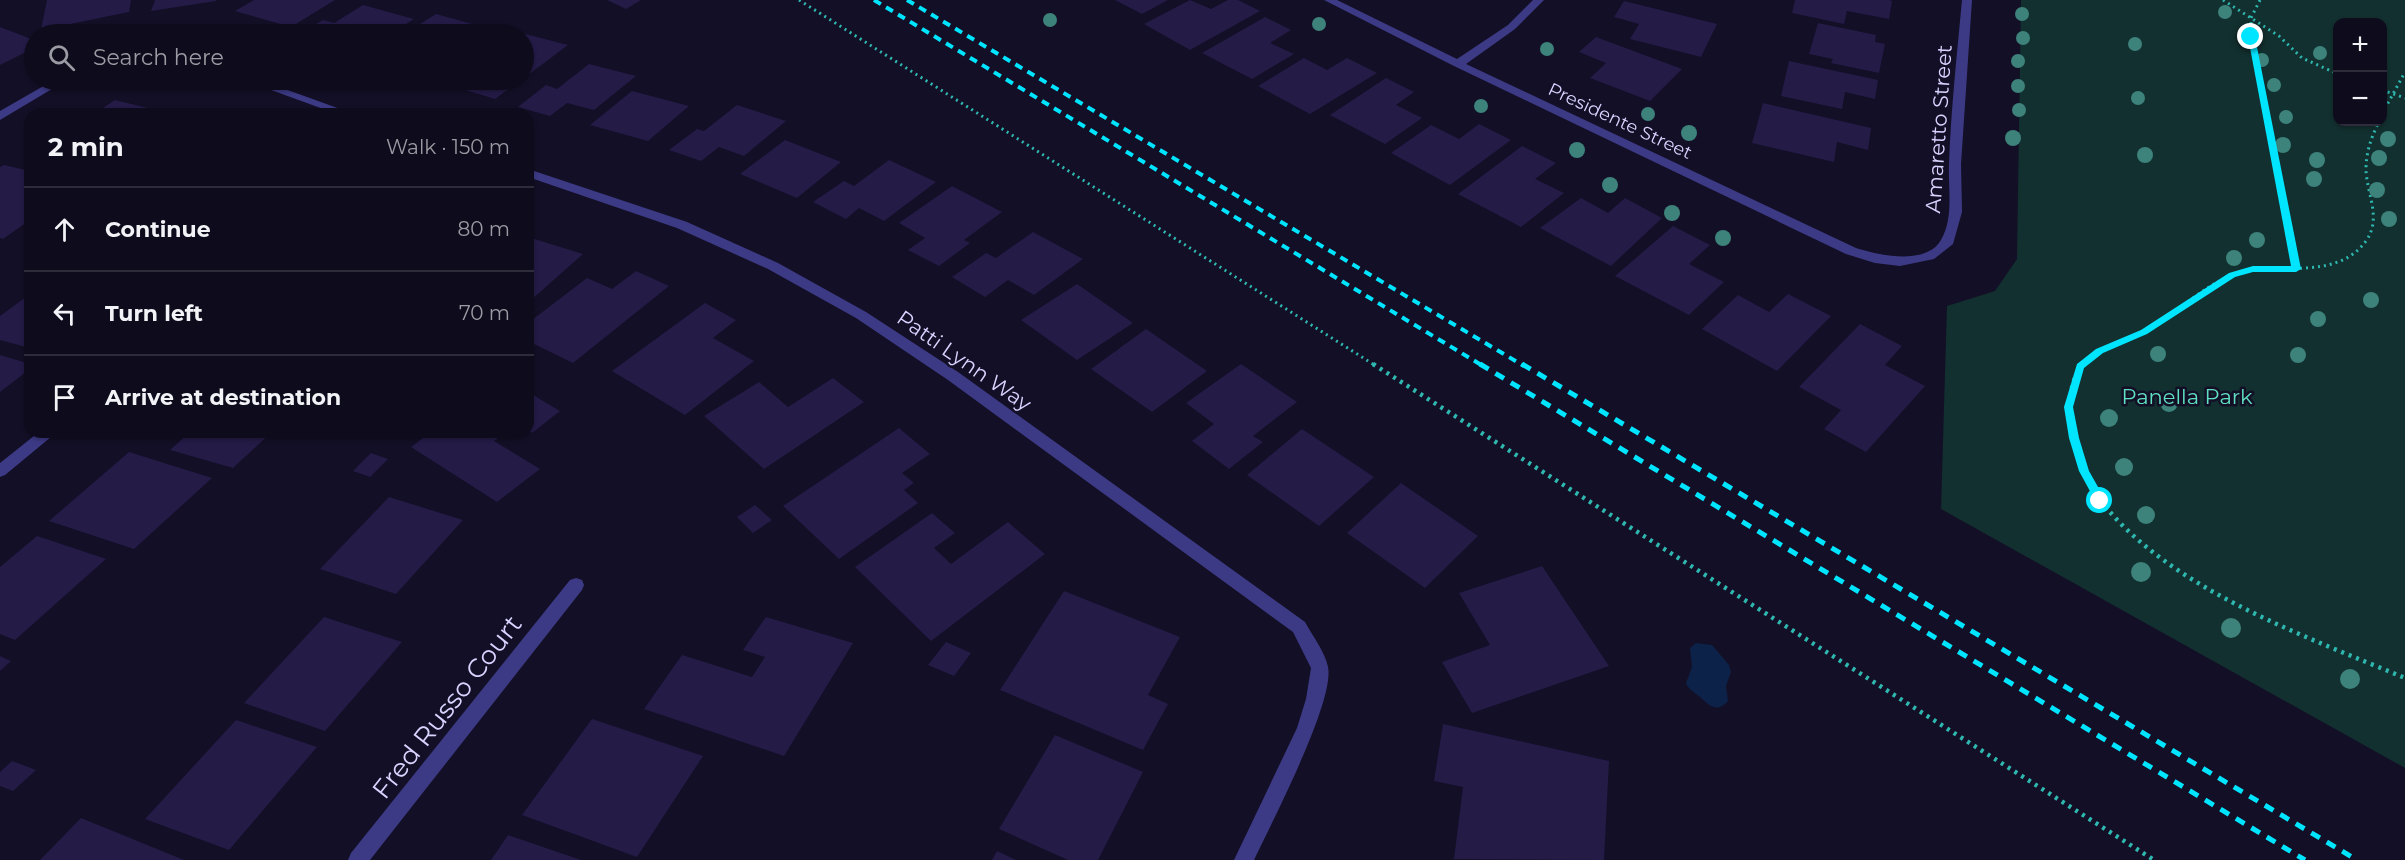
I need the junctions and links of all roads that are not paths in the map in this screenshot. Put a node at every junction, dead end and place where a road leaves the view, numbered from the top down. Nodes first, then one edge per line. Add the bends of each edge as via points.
1 (1329, 0) edge
2 (1539, 0) edge
3 (1967, 0) edge
4 (1458, 64) junction
5 (45, 90) edge
6 (279, 90) edge
7 (331, 108) edge
8 (0, 116) edge
9 (534, 175) edge
10 (1900, 262) joint
11 (41, 438) edge
12 (0, 471) edge
13 (576, 585) dead end
14 (358, 860) edge
15 (1244, 860) edge

1 - 4 street, Presidente Street
2 - 4 street via 1528,14
3 - 10 street, Amaretto Street via 1955,164 1956,212 1946,244 1929,256
4 - 10 street, Presidente Street via 1851,251 1875,260
5 - 8 street
6 - 7 street
9 - 15 street, Patti Lynn Way via 682,225 773,266 861,315 953,376 1299,627 1320,668 1315,699
11 - 12 street
13 - 14 street, Fred Russo Court

